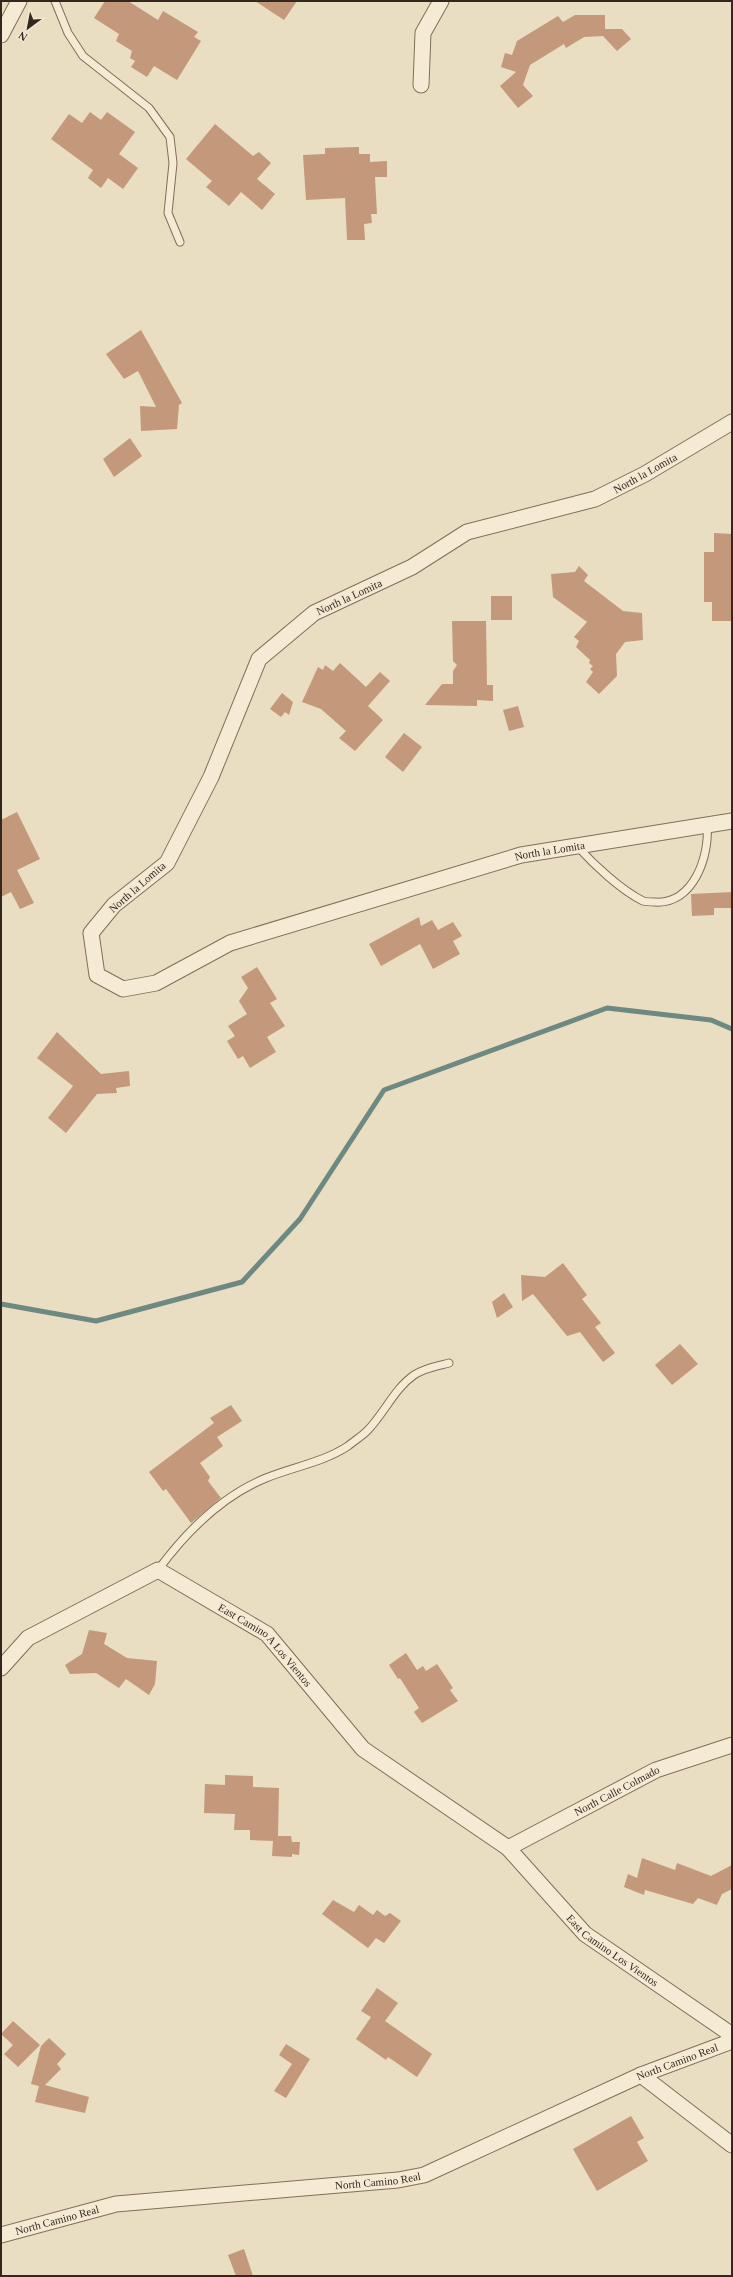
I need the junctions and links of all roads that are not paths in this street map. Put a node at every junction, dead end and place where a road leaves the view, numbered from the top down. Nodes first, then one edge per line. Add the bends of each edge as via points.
1 (19, 1) edge
2 (55, 1) edge
3 (441, 1) edge
4 (1, 35) edge
5 (421, 85) dead end
6 (180, 242) dead end
7 (732, 422) edge
8 (732, 822) edge
9 (707, 825) junction
10 (577, 846) junction
11 (449, 1363) dead end
12 (158, 1570) junction
13 (1, 1668) edge
14 (732, 1745) edge
15 (508, 1848) junction
16 (732, 2034) edge
17 (732, 2041) edge
18 (641, 2075) junction
19 (732, 2145) edge
20 (1, 2235) edge

1 - 4 street
2 - 6 lane via 68,33 84,56 149,108 170,138 173,163 168,213
3 - 5 street via 423,33
7 - 10 street, North la Lomita via 645,474 595,499 467,532 412,567 314,613 259,660 211,777 167,863 114,905 90,933 97,975 123,988 156,983 230,943 521,855
8 - 9 street, North la Lomita
9 - 10 street, North la Lomita
9 - 10 lane via 708,840 703,862 694,882 678,896 664,903 644,902 595,866
11 - 12 lane via 414,1375 402,1386 368,1431 347,1446 323,1459 266,1478 239,1492 178,1544
12 - 13 street via 28,1638
12 - 15 street, East Camino A Los Vientos via 266,1634 363,1749
14 - 15 street, North Calle Colmado via 656,1770
15 - 16 street, East Camino Los Vientos via 585,1934
17 - 18 street, North Camino Real
18 - 19 street
18 - 20 street, North Camino Real via 424,2175 398,2180 116,2204

